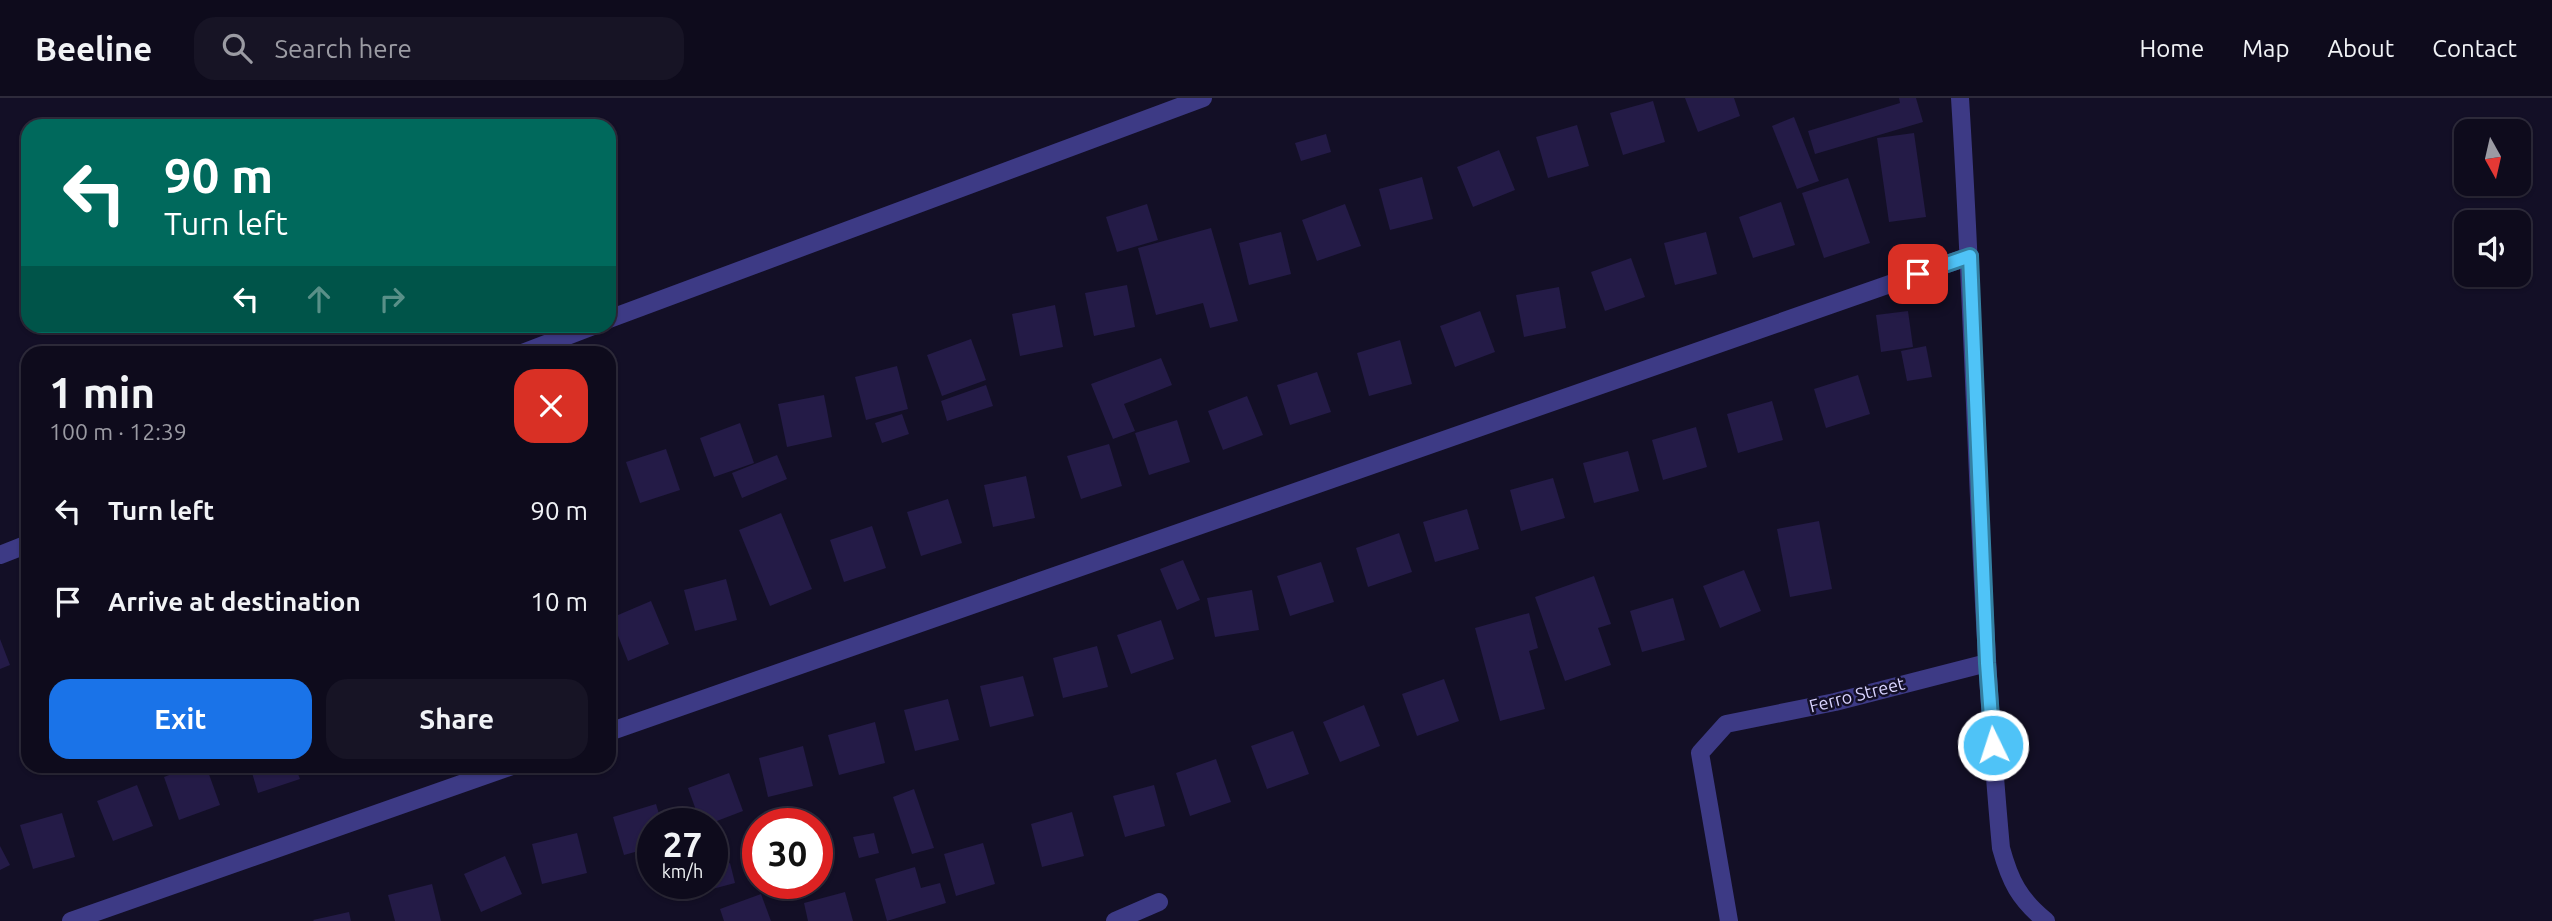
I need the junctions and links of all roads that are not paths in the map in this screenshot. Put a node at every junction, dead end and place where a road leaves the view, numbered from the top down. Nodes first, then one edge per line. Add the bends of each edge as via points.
1 (1203, 98) edge
2 (1960, 98) edge
3 (1970, 256) junction
4 (616, 316) edge
5 (575, 333) edge
6 (541, 346) edge
7 (21, 547) edge
8 (0, 555) edge
9 (1987, 663) junction
10 (616, 731) edge
11 (492, 773) edge
12 (1160, 902) dead end
13 (71, 921) edge
14 (1115, 921) edge
15 (1729, 921) edge
16 (2046, 921) edge

1 - 4 street
2 - 3 street
3 - 9 street
3 - 10 street
5 - 6 street
7 - 8 street
9 - 15 street, Ferro Street via 1726,724 1700,752
9 - 16 street via 2001,848 2019,895
11 - 13 street
12 - 14 street

